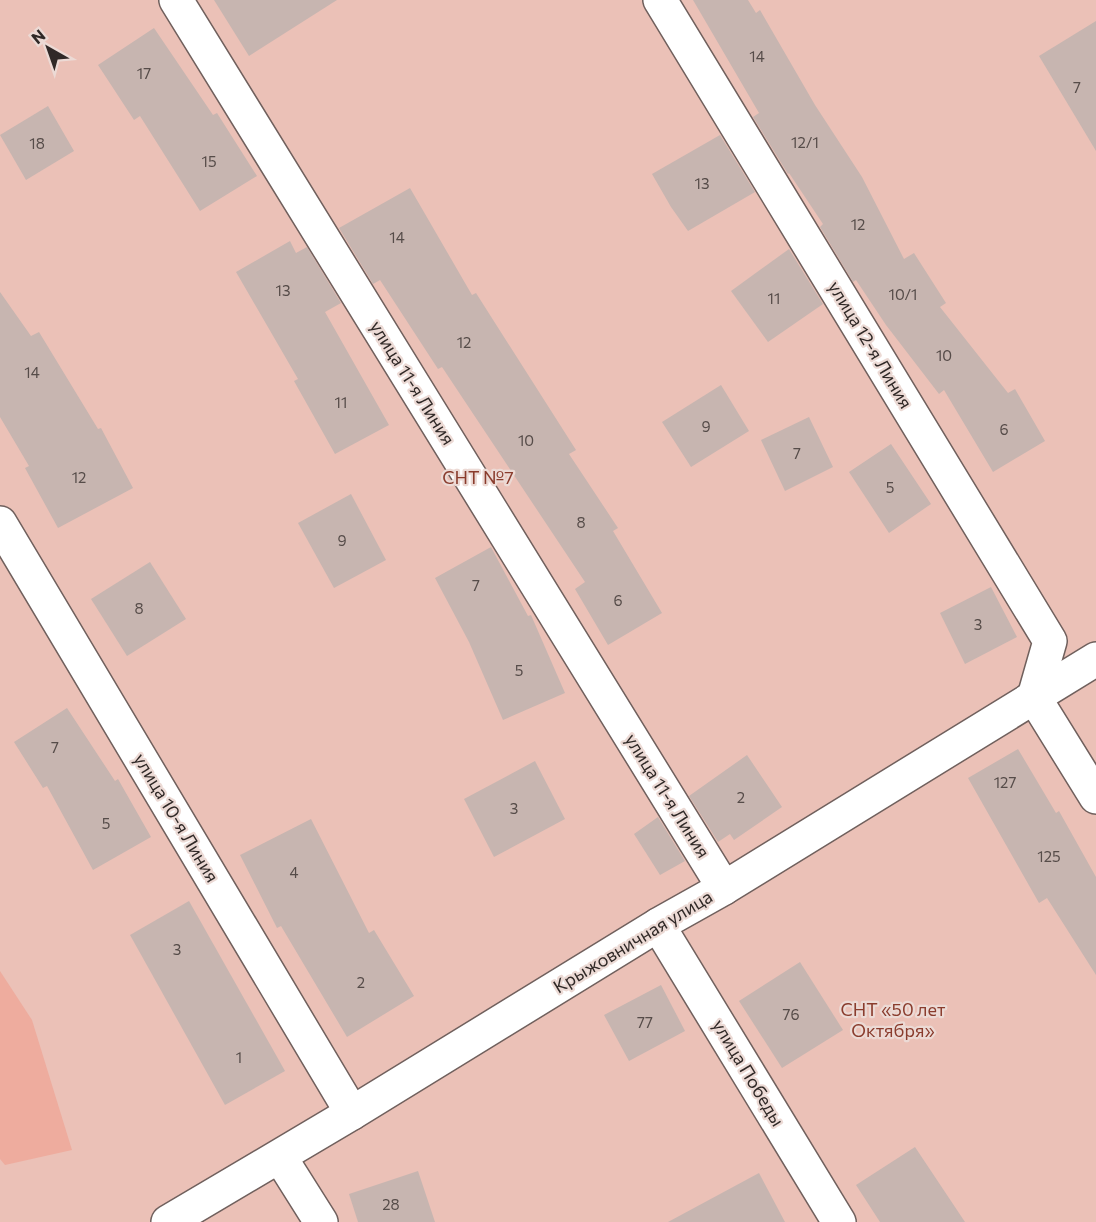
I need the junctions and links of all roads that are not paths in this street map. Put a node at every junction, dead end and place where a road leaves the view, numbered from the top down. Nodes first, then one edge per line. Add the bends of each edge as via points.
1 (176, 0) edge
2 (660, 0) edge
3 (0, 523) edge
4 (1096, 659) edge
5 (1034, 697) junction
6 (1096, 797) edge
7 (724, 888) junction
8 (658, 925) junction
9 (352, 1113) junction
10 (280, 1156) junction
11 (168, 1222) edge
12 (321, 1222) edge
13 (839, 1222) edge

1 - 7 street, улица 11-я Линия
2 - 5 street, улица 12-я Линия via 1050,641
3 - 9 street, улица 10-я Линия
4 - 5 street, Крыжовничная улица
5 - 6 street
5 - 7 street, Крыжовничная улица
7 - 8 street, Крыжовничная улица
8 - 9 street, Крыжовничная улица
8 - 13 street, улица Победы
9 - 10 street, Крыжовничная улица
10 - 11 street, Крыжовничная улица
10 - 12 street

